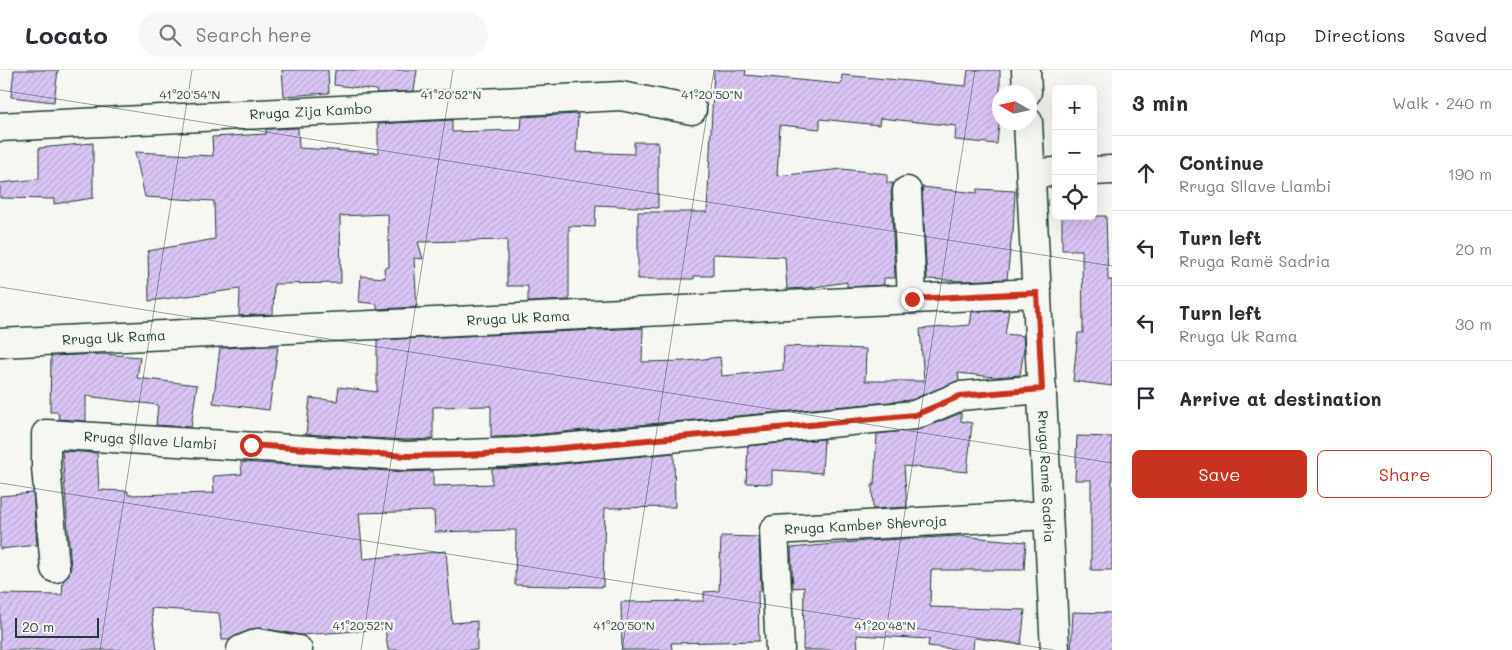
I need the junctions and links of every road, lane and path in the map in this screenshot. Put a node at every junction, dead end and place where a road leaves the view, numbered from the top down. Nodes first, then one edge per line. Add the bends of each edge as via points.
1 (1026, 70) edge
2 (1027, 85) edge
3 (692, 110) dead end
4 (0, 127) edge
5 (1030, 130) edge
6 (1112, 170) edge
7 (1097, 171) edge
8 (1043, 173) edge
9 (907, 191) dead end
10 (1037, 293) junction
11 (912, 299) junction
12 (0, 343) edge
13 (1042, 389) junction
14 (1048, 514) junction
15 (55, 568) dead end
16 (241, 650) edge
17 (298, 650) edge
18 (780, 650) edge
19 (1055, 650) edge

1 - 2 street
3 - 4 street, Rruga Zija Kambo via 621,96
5 - 8 street, Rruga Ramë Sadria
6 - 7 street
8 - 10 street, Rruga Ramë Sadria
9 - 11 street
10 - 11 street, Rruga Uk Rama
10 - 13 street, Rruga Ramë Sadria
11 - 12 street, Rruga Uk Rama
13 - 14 street, Rruga Ramë Sadria
13 - 15 street, Rruga Sllave Llambi via 960,396 915,415 466,455 406,456 46,434
14 - 18 street, Rruga Kamber Shevroja via 774,530
14 - 19 street, Rruga Ramë Sadria
16 - 17 street via 258,643

